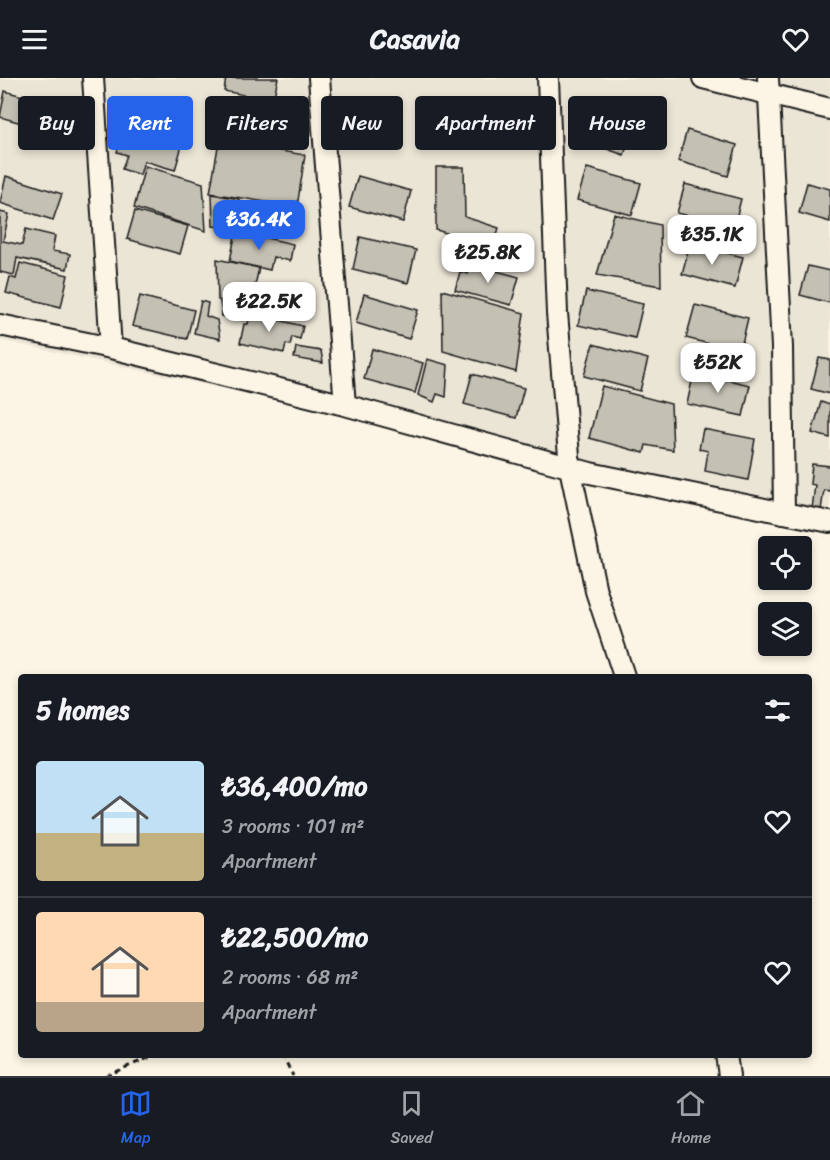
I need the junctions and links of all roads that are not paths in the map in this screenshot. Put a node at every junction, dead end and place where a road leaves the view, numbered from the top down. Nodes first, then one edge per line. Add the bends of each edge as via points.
1 (93, 78) edge
2 (319, 78) edge
3 (548, 78) edge
4 (703, 78) edge
5 (768, 85) edge
6 (830, 109) edge
7 (0, 325) edge
8 (111, 348) junction
9 (345, 405) junction
10 (570, 468) junction
11 (784, 513) junction
12 (830, 522) edge
13 (623, 674) edge
14 (727, 1058) edge
15 (729, 1076) edge

1 - 8 street
2 - 9 street
3 - 10 street via 557,313
4 - 5 street
5 - 6 street via 787,100
5 - 11 street via 782,347
7 - 8 street
8 - 9 street
9 - 10 street
10 - 11 street
10 - 13 street via 596,591
11 - 12 street
14 - 15 street

